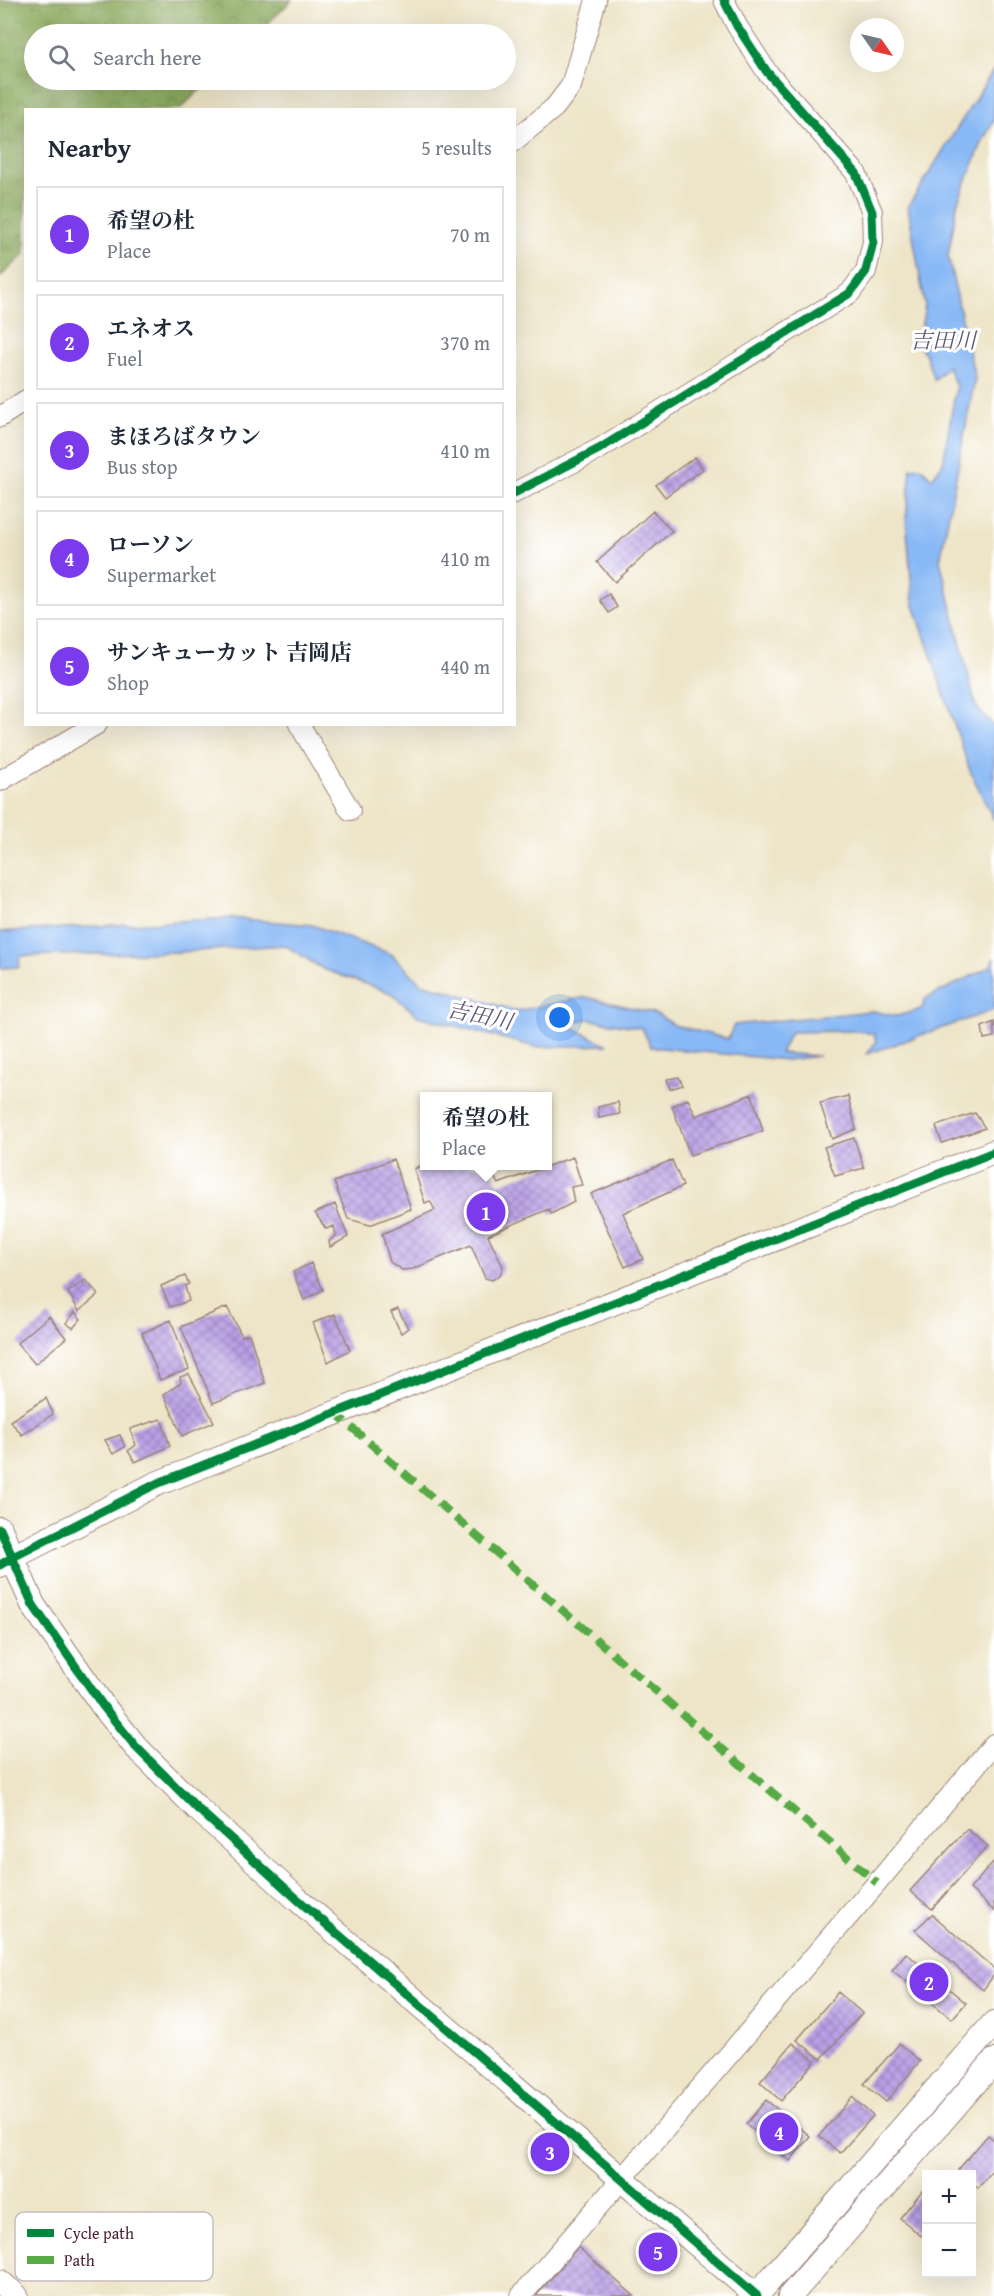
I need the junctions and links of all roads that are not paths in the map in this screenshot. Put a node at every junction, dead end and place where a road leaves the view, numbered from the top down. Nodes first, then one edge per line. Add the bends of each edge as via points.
1 (596, 0) edge
2 (724, 0) edge
3 (516, 139) edge
4 (24, 400) edge
5 (0, 417) edge
6 (516, 492) edge
7 (94, 726) edge
8 (299, 726) edge
9 (0, 781) edge
10 (350, 810) dead end
11 (994, 1152) edge
12 (0, 1529) edge
13 (6, 1561) edge
14 (994, 1744) edge
15 (994, 2023) edge
16 (994, 2061) edge
17 (623, 2180) junction
18 (0, 2282) edge
19 (16, 2296) edge
20 (521, 2296) edge
21 (756, 2296) edge
22 (790, 2296) edge

1 - 3 street via 570,86 555,107
2 - 6 street via 767,72 856,173 873,212 873,242 866,271 840,299 599,449
4 - 5 street
7 - 9 street
8 - 10 street
11 - 13 street via 156,1484
12 - 13 street
13 - 17 street via 103,1706 136,1747 287,1890
14 - 17 street
15 - 21 street
16 - 22 street
17 - 20 street
17 - 21 street
18 - 19 street

